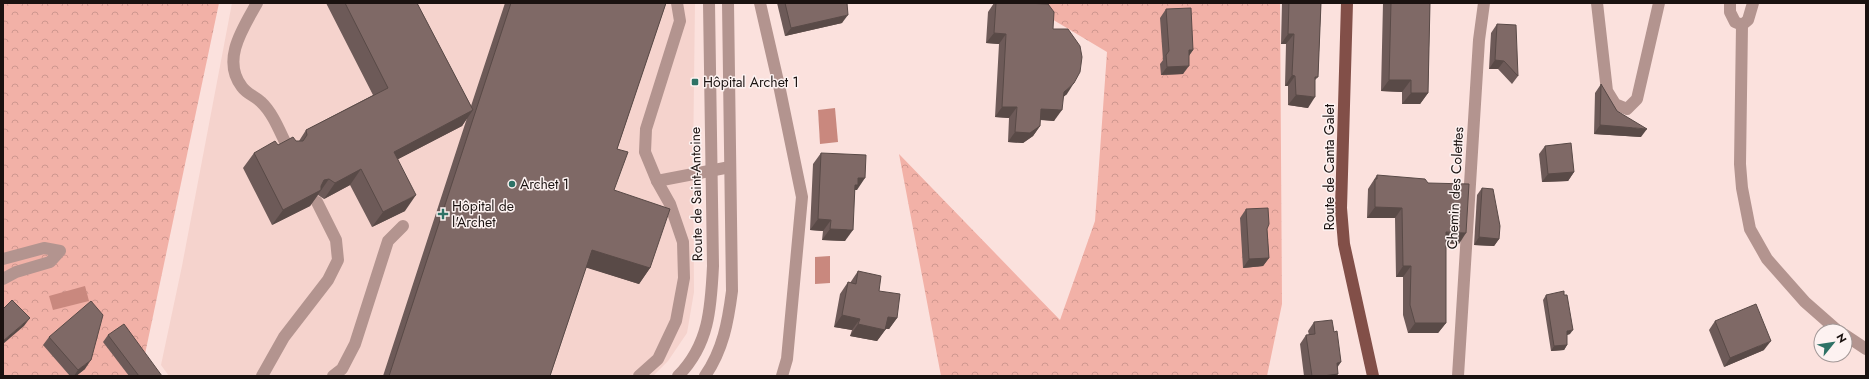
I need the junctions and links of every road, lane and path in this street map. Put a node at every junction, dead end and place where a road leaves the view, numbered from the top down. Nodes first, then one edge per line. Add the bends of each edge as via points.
1 (257, 3) edge
2 (677, 3) edge
3 (708, 3) edge
4 (728, 3) edge
5 (760, 3) edge
6 (1347, 3) edge
7 (1484, 3) edge
8 (1597, 3) edge
9 (1659, 3) edge
10 (1730, 3) edge
11 (1753, 3) edge
12 (1742, 24) junction
13 (289, 150) edge
14 (730, 167) junction
15 (712, 170) junction
16 (657, 181) junction
17 (316, 202) edge
18 (403, 226) dead end
19 (3, 259) edge
20 (3, 279) edge
21 (1829, 323) edge
22 (1853, 341) edge
23 (1866, 349) edge
24 (262, 376) edge
25 (333, 376) edge
26 (639, 376) edge
27 (678, 376) edge
28 (705, 376) edge
29 (782, 376) edge
30 (1373, 376) edge
31 (1458, 376) edge

1 - 13 street via 239,35 233,66 243,88 268,111
2 - 16 street via 680,21 646,129 645,152
3 - 15 street, Route de Saint-Antoine
4 - 14 street
5 - 29 street via 802,197 787,359
6 - 30 main road, Route de Canta Galet via 1342,215 1344,244
7 - 31 street, Chemin des Colettes via 1479,40
8 - 9 street via 1607,91 1615,104 1627,109 1637,99
10 - 12 street via 1730,12 1735,22
11 - 12 street via 1748,20
12 - 21 street via 1740,164 1750,229 1767,259 1804,302
14 - 15 street
14 - 28 street via 732,291 729,318 724,339
15 - 16 street
15 - 27 street, Route de Saint-Antoine via 713,266 709,316 704,336
16 - 26 street via 670,204 683,242 684,278 676,322 658,359
17 - 24 street via 336,240 338,260 328,280 284,337
18 - 25 street via 388,241 354,344 342,369
19 - 20 street via 44,248 60,251 50,262 16,272
22 - 23 street

